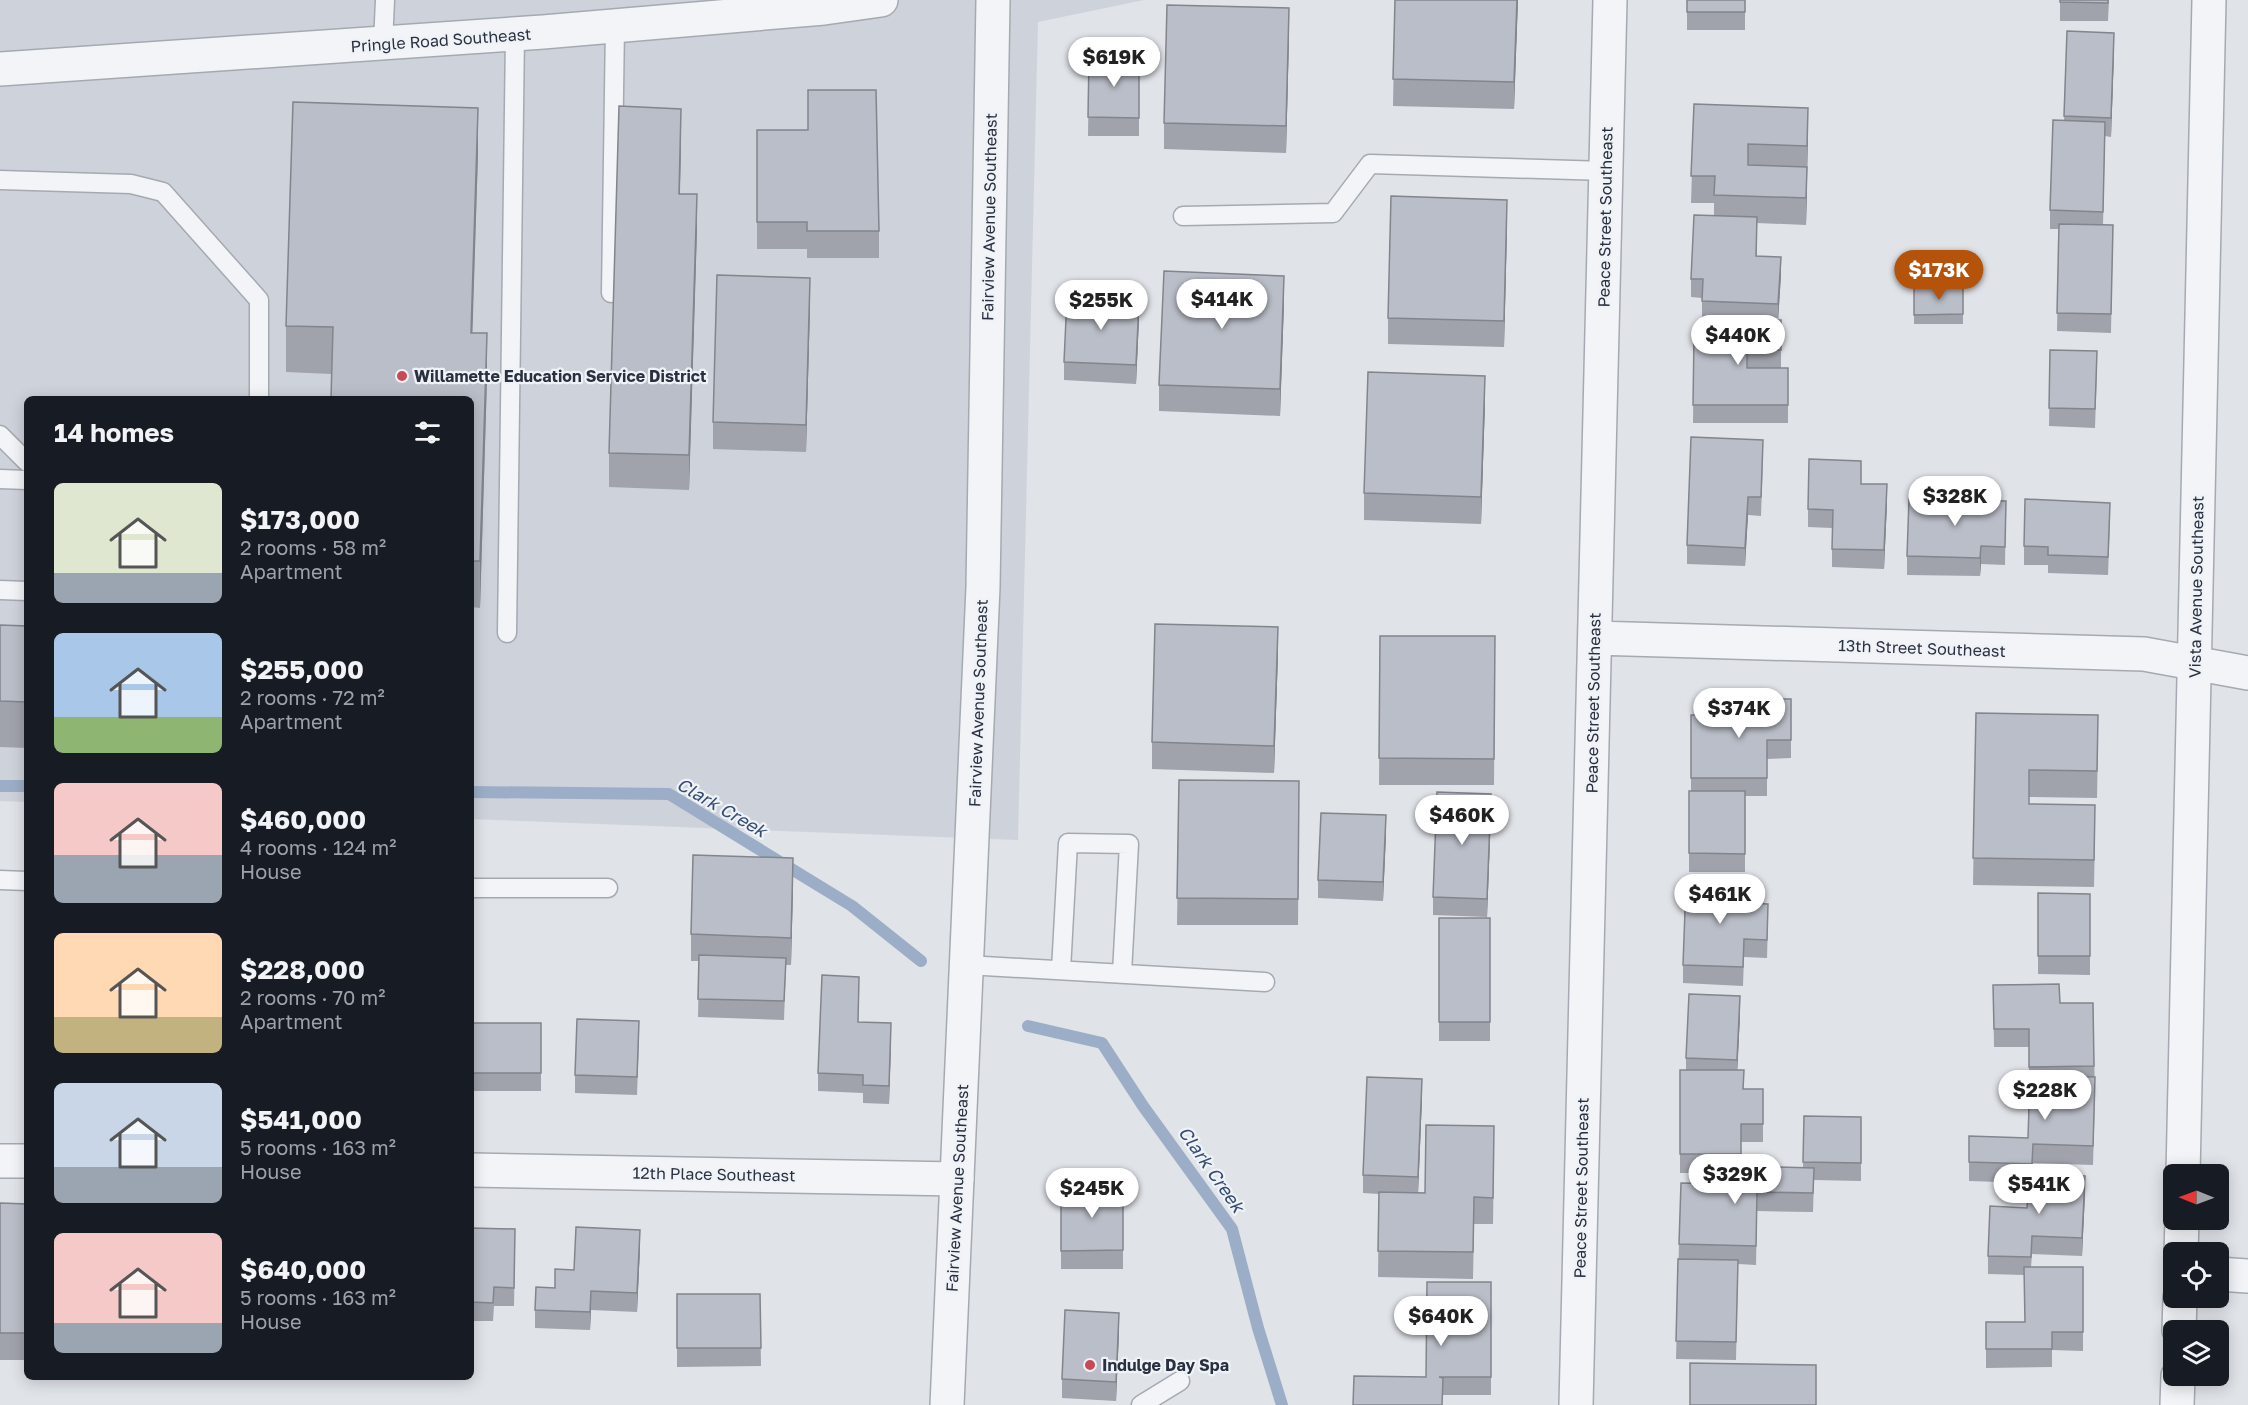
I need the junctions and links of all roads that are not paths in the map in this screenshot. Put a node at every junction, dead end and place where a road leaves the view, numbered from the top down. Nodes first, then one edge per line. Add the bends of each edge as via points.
1 (385, 0) edge
2 (881, 0) edge
3 (993, 0) edge
4 (1610, 0) edge
5 (2209, 0) edge
6 (767, 6) edge
7 (615, 26) junction
8 (515, 34) junction
9 (383, 44) junction
10 (0, 69) edge
11 (1606, 171) junction
12 (0, 180) edge
13 (1183, 216) dead end
14 (611, 293) edge
15 (259, 396) edge
16 (0, 435) edge
17 (24, 459) edge
18 (0, 479) edge
19 (24, 480) edge
20 (0, 590) edge
21 (24, 591) edge
22 (507, 633) dead end
23 (1595, 638) junction
24 (2195, 664) junction
25 (2248, 673) edge
26 (0, 880) edge
27 (24, 881) edge
28 (474, 888) edge
29 (608, 888) dead end
30 (967, 965) junction
31 (1061, 970) junction
32 (1122, 973) junction
33 (1264, 982) dead end
34 (0, 1161) edge
35 (24, 1161) edge
36 (2183, 1164) edge
37 (474, 1170) edge
38 (957, 1179) junction
39 (2229, 1274) edge
40 (2248, 1275) edge
41 (1180, 1381) dead end
42 (2178, 1386) edge
43 (947, 1405) edge
44 (1141, 1405) edge
45 (1576, 1405) edge
46 (2177, 1405) edge

1 - 9 lane
2 - 6 street, Pringle Road Southeast
3 - 30 street, Fairview Avenue Southeast via 983,587
4 - 11 street, Peace Street Southeast
5 - 24 street, Vista Avenue Southeast
6 - 7 street, Pringle Road Southeast
7 - 8 street, Pringle Road Southeast
7 - 14 lane
8 - 9 street, Pringle Road Southeast
8 - 22 lane
9 - 10 street, Pringle Road Southeast
11 - 13 lane via 1371,164 1333,213
11 - 23 street, Peace Street Southeast
12 - 15 lane via 131,184 164,192 259,300
16 - 17 lane
18 - 19 lane
20 - 21 lane
23 - 24 street, 13th Street Southeast via 2144,654
23 - 45 street, Peace Street Southeast
24 - 25 street, 13th Street Southeast
24 - 36 street, Vista Avenue Southeast
26 - 27 lane
28 - 29 lane
30 - 31 lane
30 - 38 street, Fairview Avenue Southeast
31 - 32 lane
31 - 32 lane via 1068,843 1129,844
32 - 33 lane
34 - 35 street
37 - 38 street, 12th Place Southeast
38 - 43 street, Fairview Avenue Southeast
39 - 40 street
41 - 44 lane
42 - 46 street

